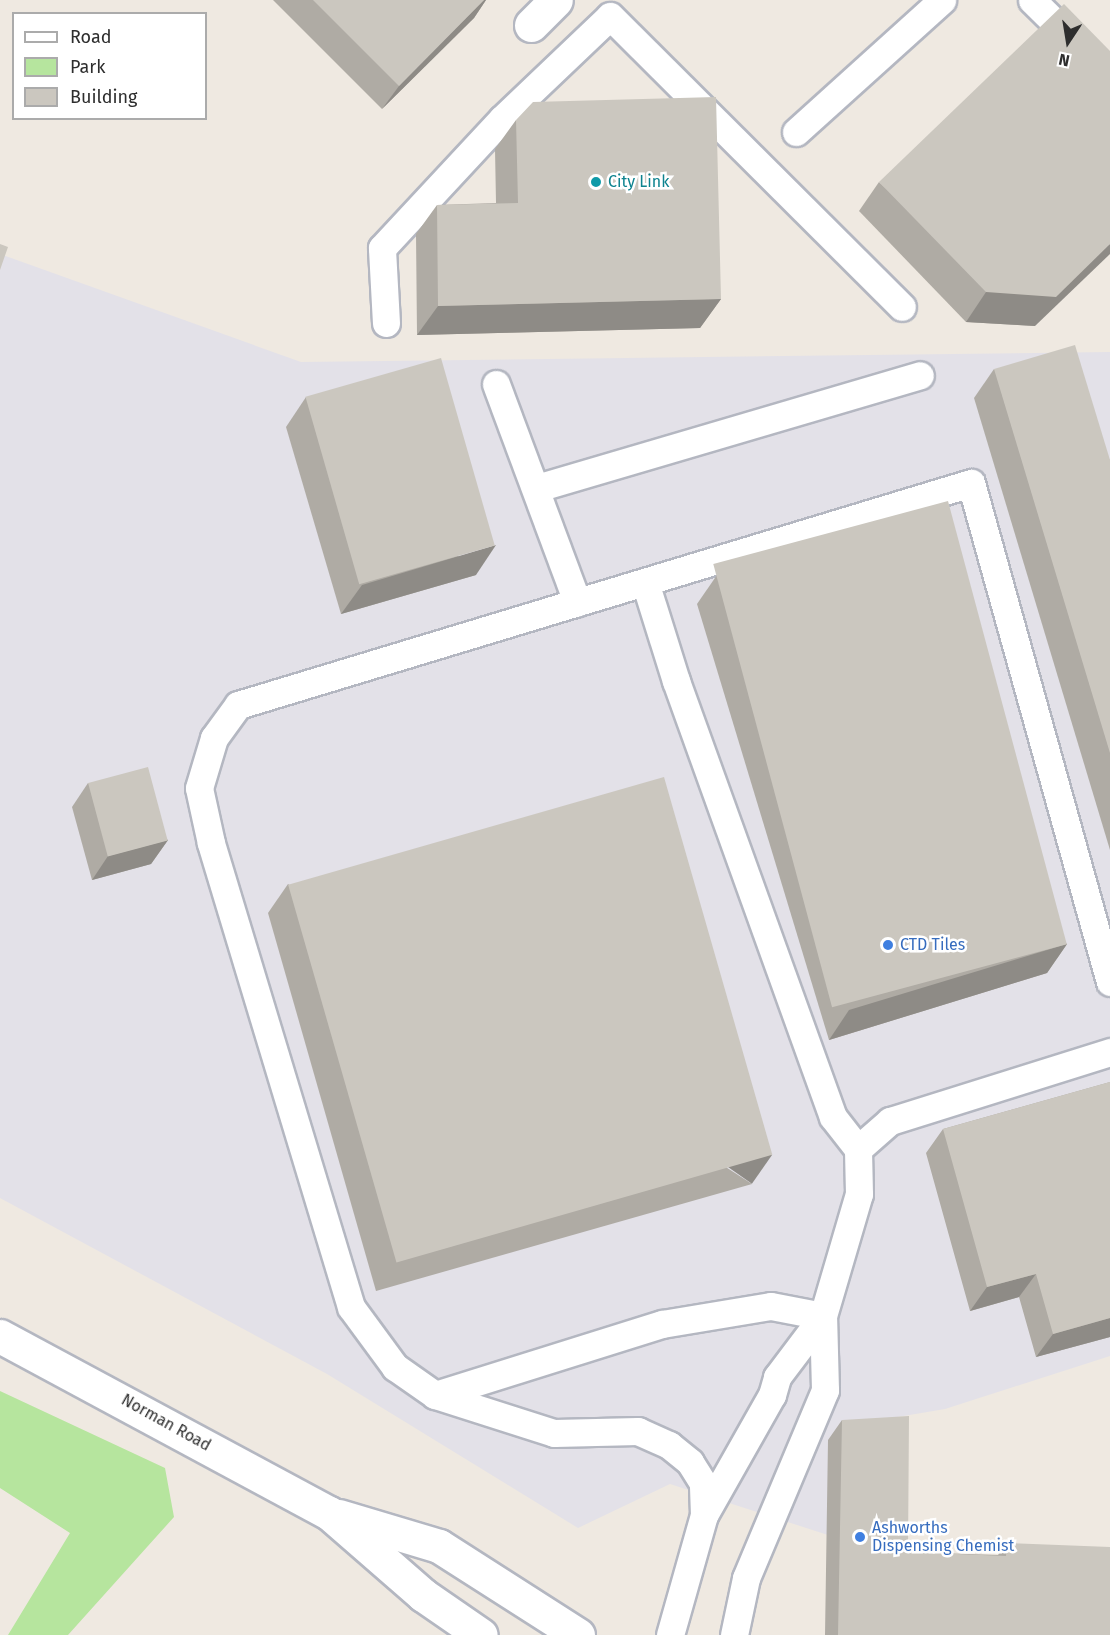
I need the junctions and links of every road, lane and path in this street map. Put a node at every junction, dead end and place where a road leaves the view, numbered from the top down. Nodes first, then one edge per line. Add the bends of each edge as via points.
1 (556, 0) edge
2 (942, 0) edge
3 (1032, 0) edge
4 (603, 8) edge
5 (531, 25) dead end
6 (1110, 77) edge
7 (796, 132) dead end
8 (902, 307) dead end
9 (386, 322) dead end
10 (920, 375) dead end
11 (496, 384) dead end
12 (537, 488) junction
13 (645, 582) junction
14 (577, 602) junction
15 (1110, 982) edge
16 (1110, 1052) edge
17 (858, 1149) junction
18 (823, 1316) junction
19 (0, 1336) edge
20 (435, 1395) junction
21 (329, 1513) junction
22 (704, 1515) junction
23 (481, 1635) edge
24 (578, 1635) edge
25 (670, 1635) edge
26 (734, 1635) edge

1 - 5 main road
2 - 7 lane
3 - 6 lane
4 - 8 lane
4 - 9 lane via 382,248
10 - 12 lane
11 - 12 lane
12 - 14 lane
13 - 14 lane
13 - 15 lane via 971,483
13 - 17 lane via 676,681 833,1117
14 - 20 lane via 238,705 214,738 199,788 211,843 351,1307 395,1367
16 - 17 lane via 890,1121
17 - 18 lane via 859,1194
18 - 20 lane via 771,1306 662,1324
18 - 22 lane via 777,1377 772,1395
18 - 26 lane via 825,1390 820,1409 746,1578
19 - 21 main road, Norman Road
20 - 22 lane via 554,1432 638,1431 690,1462 703,1483
21 - 23 main road, Norman Road via 423,1595
21 - 24 main road, Norman Road via 439,1546
22 - 25 lane

